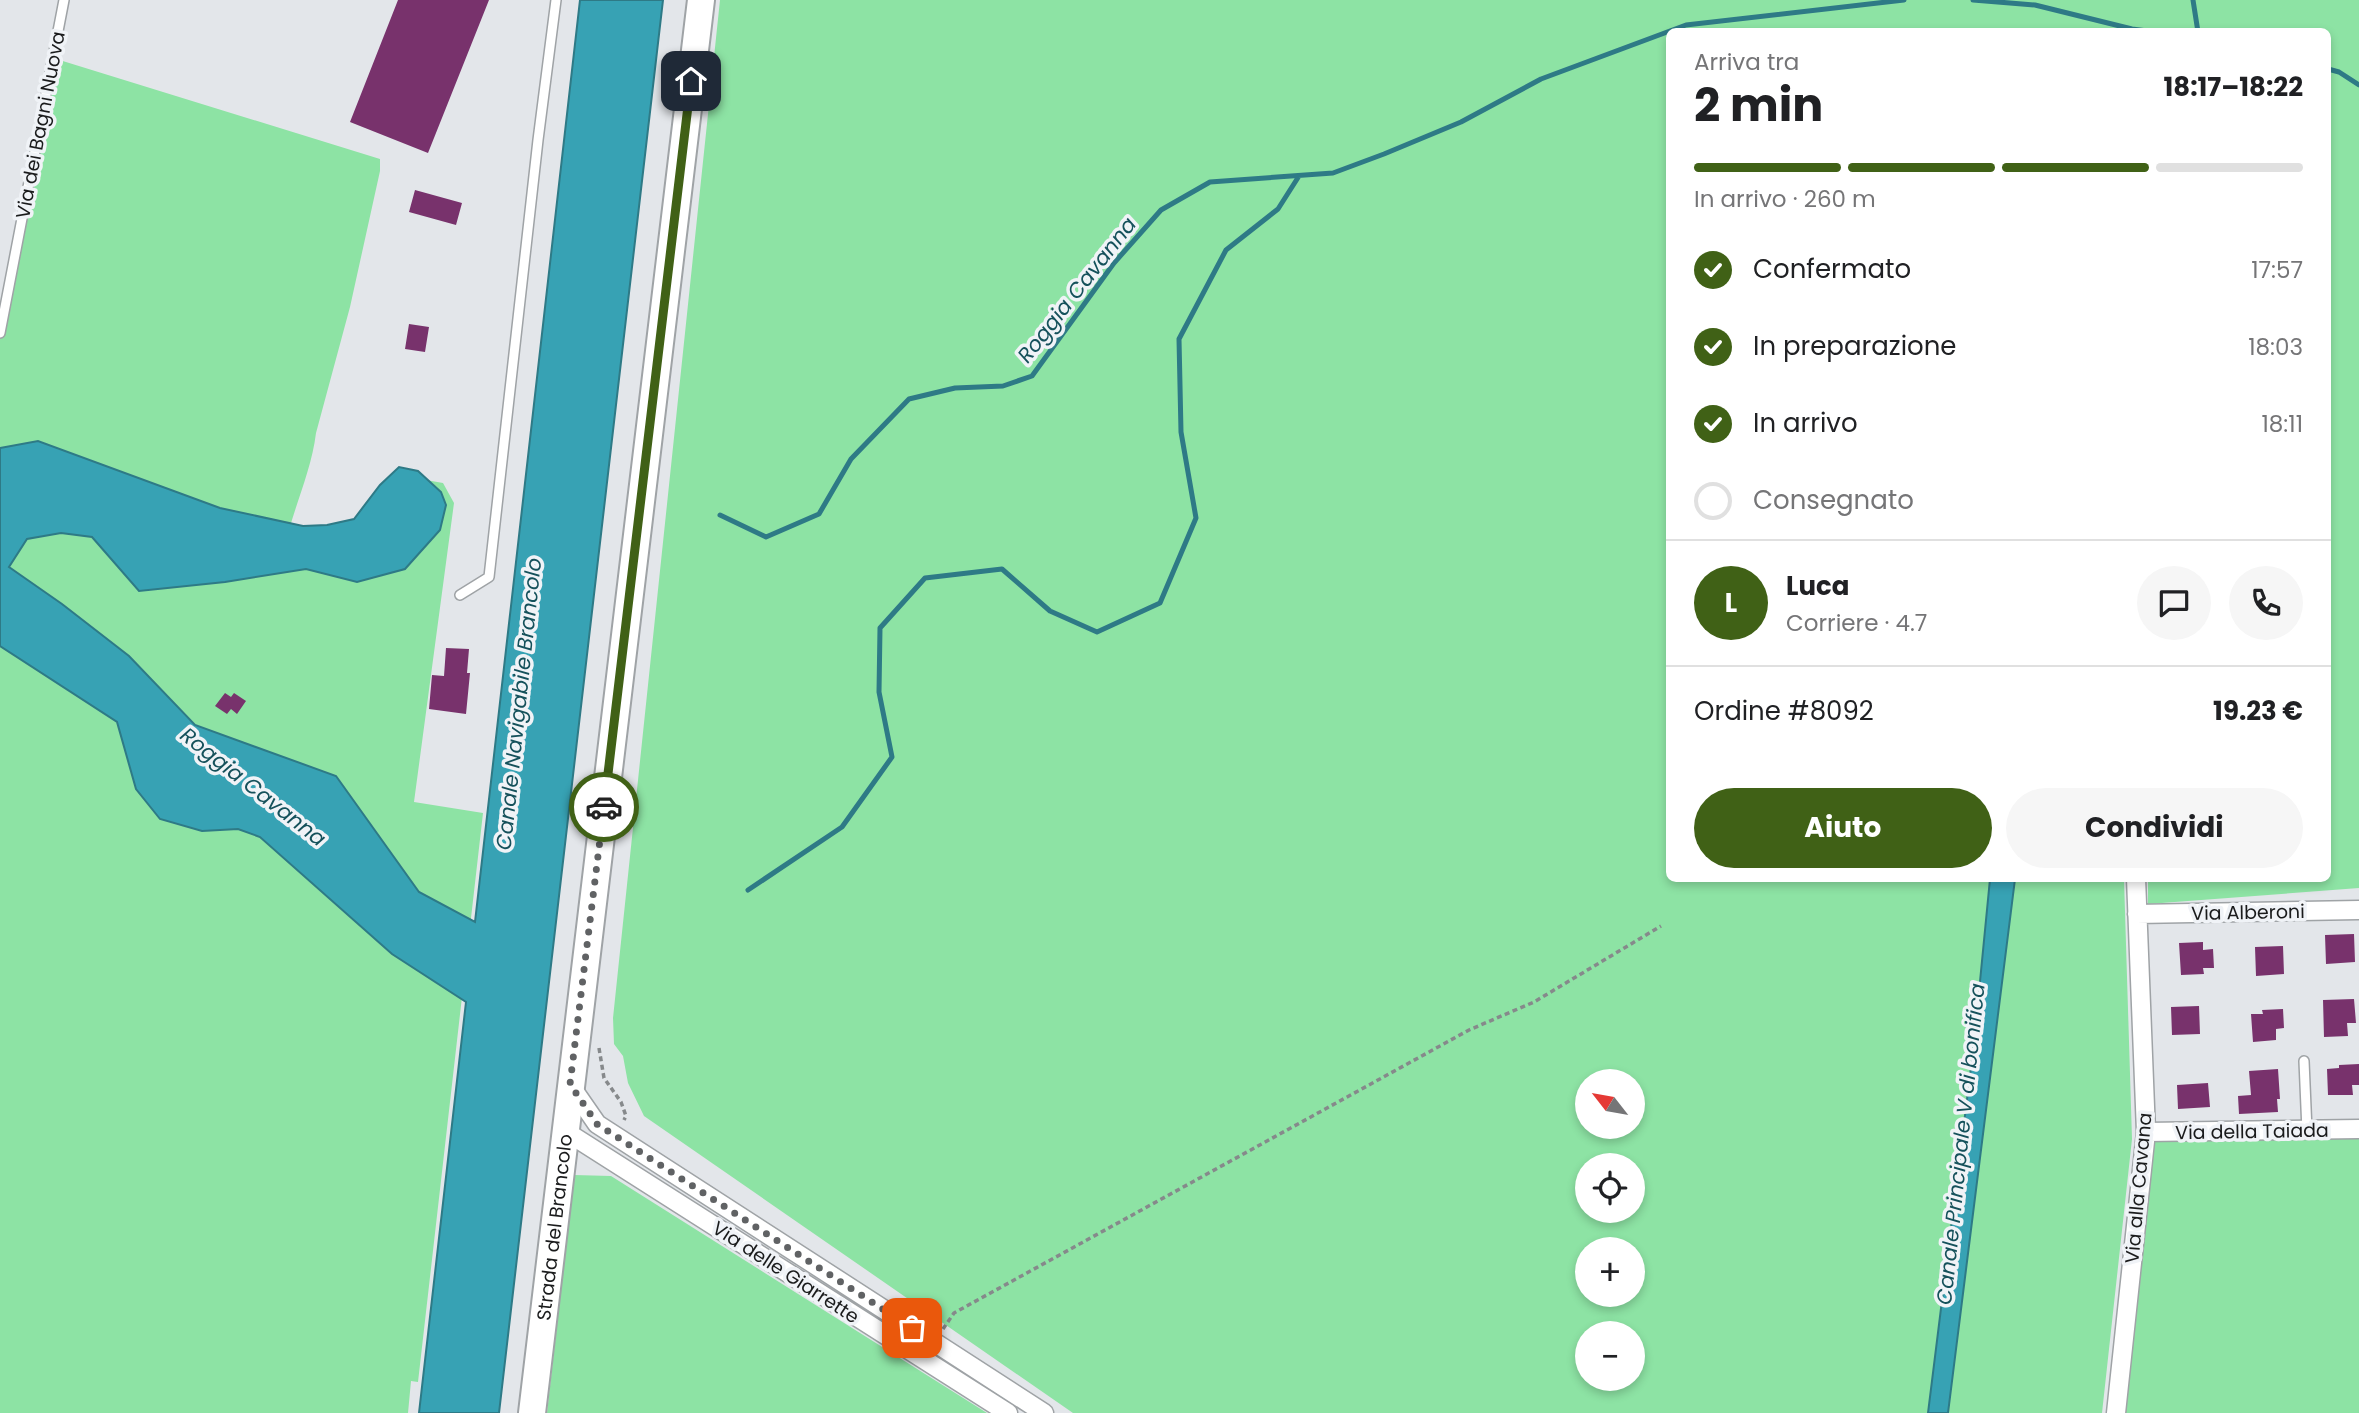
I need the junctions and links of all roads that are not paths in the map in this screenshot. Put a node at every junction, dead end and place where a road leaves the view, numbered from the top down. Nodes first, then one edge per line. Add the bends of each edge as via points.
1 (64, 0) edge
2 (556, 0) edge
3 (701, 0) edge
4 (0, 332) edge
5 (460, 596) dead end
6 (2136, 882) edge
7 (2359, 910) edge
8 (2137, 914) junction
9 (2304, 1061) dead end
10 (569, 1094) junction
11 (2359, 1129) edge
12 (565, 1131) junction
13 (2307, 1131) junction
14 (2146, 1132) junction
15 (592, 1147) junction
16 (562, 1161) junction
17 (532, 1413) edge
18 (1008, 1413) edge
19 (1044, 1413) edge
20 (2116, 1413) edge

1 - 4 lane, Via dei Bagni Nuova
2 - 5 lane via 489,577
3 - 10 street, Strada del Brancolo
6 - 8 street, Via alla Cavana
7 - 8 street, Via Alberoni
8 - 14 street, Via alla Cavana
9 - 13 lane
10 - 12 street, Strada del Brancolo
10 - 19 street, Via delle Giarrette via 597,1124
11 - 13 street, Via della Taiada
12 - 15 street, Via delle Giarrette
12 - 16 street, Strada del Brancolo
13 - 14 street, Via della Taiada
14 - 20 street, Via alla Cavana
15 - 16 street via 574,1151
15 - 18 street, Via delle Giarrette
16 - 17 street, Strada del Brancolo

